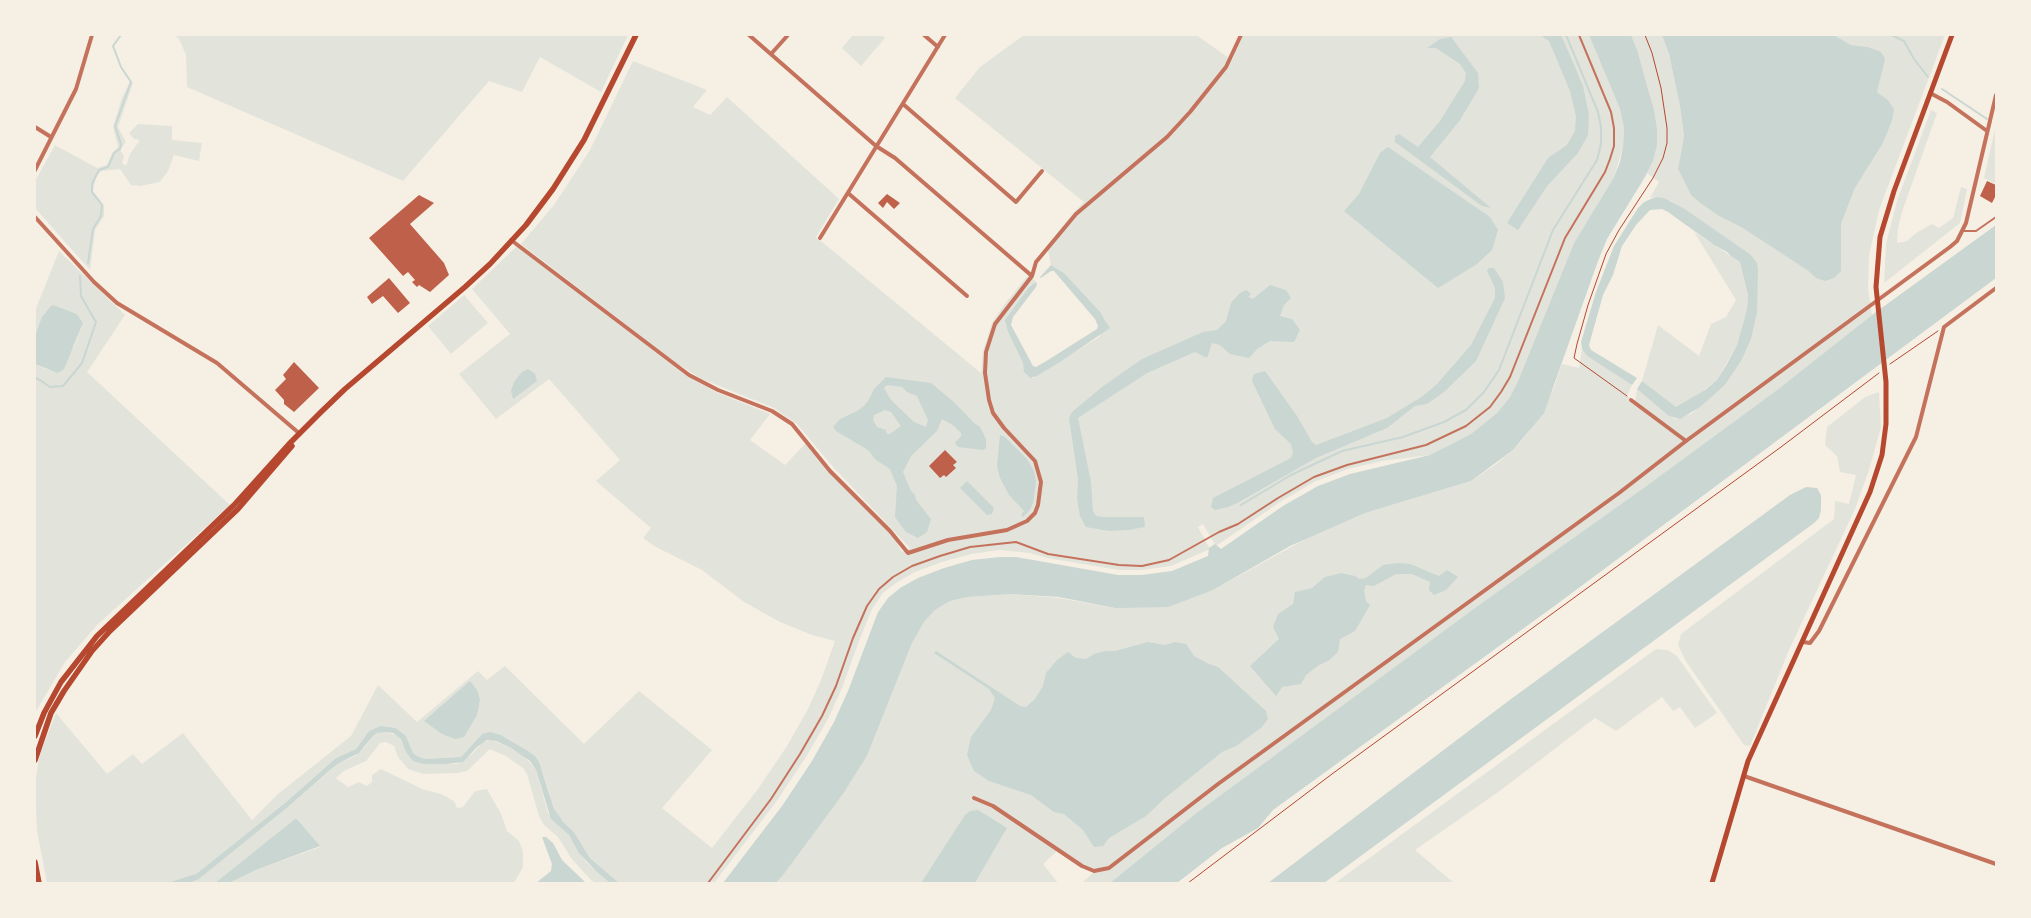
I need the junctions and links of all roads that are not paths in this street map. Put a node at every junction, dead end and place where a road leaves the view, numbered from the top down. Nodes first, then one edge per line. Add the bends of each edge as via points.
1 (92, 35) edge
2 (636, 35) edge
3 (749, 35) edge
4 (788, 35) edge
5 (924, 35) edge
6 (945, 35) edge
7 (1241, 35) edge
8 (1579, 35) edge
9 (1952, 35) edge
10 (938, 47) junction
11 (771, 54) junction
12 (1930, 93) junction
13 (1996, 95) edge
14 (903, 104) junction
15 (35, 127) edge
16 (1987, 131) junction
17 (51, 137) junction
18 (876, 146) junction
19 (35, 170) edge
20 (1042, 171) dead end
21 (848, 192) junction
22 (1996, 217) edge
23 (35, 218) edge
24 (1963, 231) junction
25 (820, 238) dead end
26 (510, 240) junction
27 (1032, 276) junction
28 (1996, 288) edge
29 (967, 296) dead end
30 (1631, 400) road end
31 (300, 434) junction
32 (1686, 441) junction
33 (1803, 642) junction
34 (35, 736) edge
35 (35, 760) edge
36 (1744, 776) junction
37 (974, 798) dead end
38 (35, 862) edge
39 (1996, 864) edge
40 (39, 883) edge
41 (708, 883) edge
42 (1712, 883) edge

1 - 17 street via 76,89
2 - 26 main road via 574,157 526,225
3 - 11 street
4 - 11 street
5 - 10 street
6 - 10 street
7 - 27 street via 1226,67 1190,112 1167,137 1076,214 1036,262
8 - 41 lane via 1611,112 1614,146 1605,172 1565,238 1510,377 1490,406 1466,426 1426,445 1347,465 1314,478 1238,524 1169,560 1142,566 1119,565 1048,554 1016,542 970,548 912,566 879,589 867,606 822,716 771,798
9 - 12 main road
10 - 14 street
11 - 18 street
12 - 16 street
12 - 33 main road via 1884,221 1877,258 1876,287 1886,382 1882,456
13 - 16 street
14 - 18 street
14 - 20 street via 1016,202
15 - 17 street
16 - 24 street
17 - 19 street
18 - 21 street
18 - 27 street via 895,158
21 - 25 street
21 - 29 street
22 - 24 lane via 1976,231
23 - 31 street via 117,304 217,363
24 - 32 street via 1950,248
26 - 27 street via 689,375 772,411 792,424 830,471 908,553 948,540 1007,530 1027,521 1035,513 1040,492 1039,470 1031,455 993,413 985,373 986,352 995,324
26 - 31 main road via 490,264 345,389
28 - 33 street via 1944,327 1916,437 1819,631 1810,643
30 - 32 street
31 - 34 main road via 234,505 96,636 61,682
31 - 35 main road via 243,505 92,651 51,713
32 - 37 street via 1218,784 1109,868 1094,871 1082,866 993,806
33 - 36 main road
36 - 39 street
36 - 42 main road
38 - 40 main road

